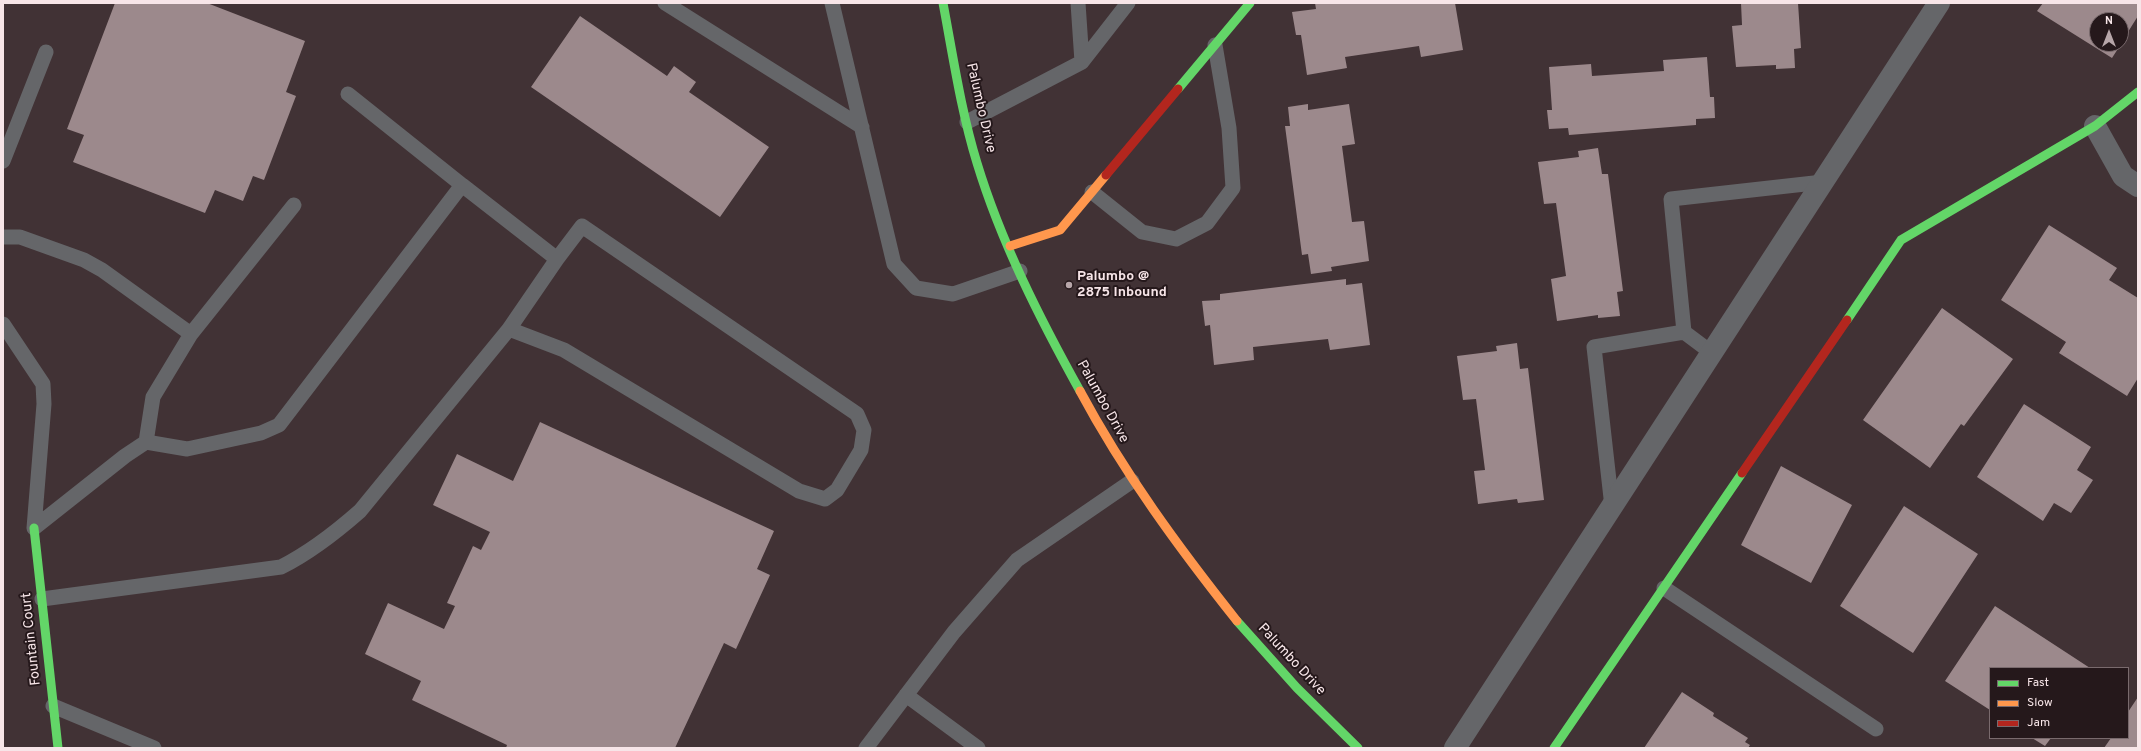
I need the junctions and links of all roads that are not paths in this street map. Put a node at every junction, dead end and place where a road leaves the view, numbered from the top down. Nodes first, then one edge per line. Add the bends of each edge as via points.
1 (665, 3) edge
2 (832, 3) edge
3 (943, 3) edge
4 (1078, 3) edge
5 (1128, 3) edge
6 (1250, 3) edge
7 (1939, 3) edge
8 (1215, 45) junction
9 (46, 52) dead end
10 (1082, 62) junction
11 (2138, 92) edge
12 (348, 94) dead end
13 (967, 122) junction
14 (2095, 126) junction
15 (862, 127) junction
16 (3, 161) edge
17 (1823, 182) junction
18 (462, 185) junction
19 (2138, 186) edge
20 (1092, 192) junction
21 (294, 205) dead end
22 (3, 237) edge
23 (1010, 246) junction
24 (557, 259) junction
25 (1020, 271) junction
26 (3, 324) edge
27 (509, 329) junction
28 (1684, 332) junction
29 (191, 334) junction
30 (1712, 353) junction
31 (146, 442) junction
32 (1132, 481) junction
33 (1612, 507) junction
34 (34, 528) junction
35 (1664, 588) junction
36 (42, 599) junction
37 (906, 695) junction
38 (53, 706) junction
39 (1876, 730) dead end
40 (58, 748) edge
41 (154, 748) edge
42 (866, 748) edge
43 (978, 748) edge
44 (1358, 748) edge
45 (1455, 748) edge
46 (1554, 748) edge

1 - 15 lane
2 - 15 lane
3 - 13 street, Palumbo Drive
4 - 10 lane
5 - 10 lane
6 - 8 street
7 - 17 street
8 - 20 street
8 - 20 lane via 1229,128 1233,188 1207,223 1176,239 1142,232
9 - 16 lane
10 - 13 lane
11 - 14 street
12 - 18 lane
13 - 23 street, Palumbo Drive via 984,185
14 - 19 street via 2124,176
14 - 35 street via 1901,240
15 - 25 lane via 894,264 916,288 953,294
17 - 28 lane via 1671,198
17 - 30 street
18 - 24 lane
18 - 31 lane via 279,425 261,434 187,449
20 - 23 street via 1060,230
21 - 29 lane
22 - 29 lane via 20,237 84,260 102,270
23 - 25 street, Palumbo Drive
24 - 27 lane
24 - 27 lane via 582,226 857,414 864,430 861,450 837,490 825,499 799,491 564,350
25 - 32 street, Palumbo Drive via 1088,410
26 - 34 lane via 43,384 44,404
27 - 36 lane via 360,511 331,537 303,556 281,567
28 - 30 lane
28 - 33 lane via 1594,347
29 - 31 lane via 152,397
30 - 33 street
31 - 34 lane
32 - 37 lane via 1017,560 954,632
32 - 44 street, Palumbo Drive via 1185,558 1233,617 1286,676
33 - 45 street
34 - 36 street, Fountain Court
35 - 39 lane
35 - 46 street
36 - 38 street, Fountain Court
37 - 42 lane
37 - 43 lane
38 - 40 street, Fountain Court
38 - 41 lane

